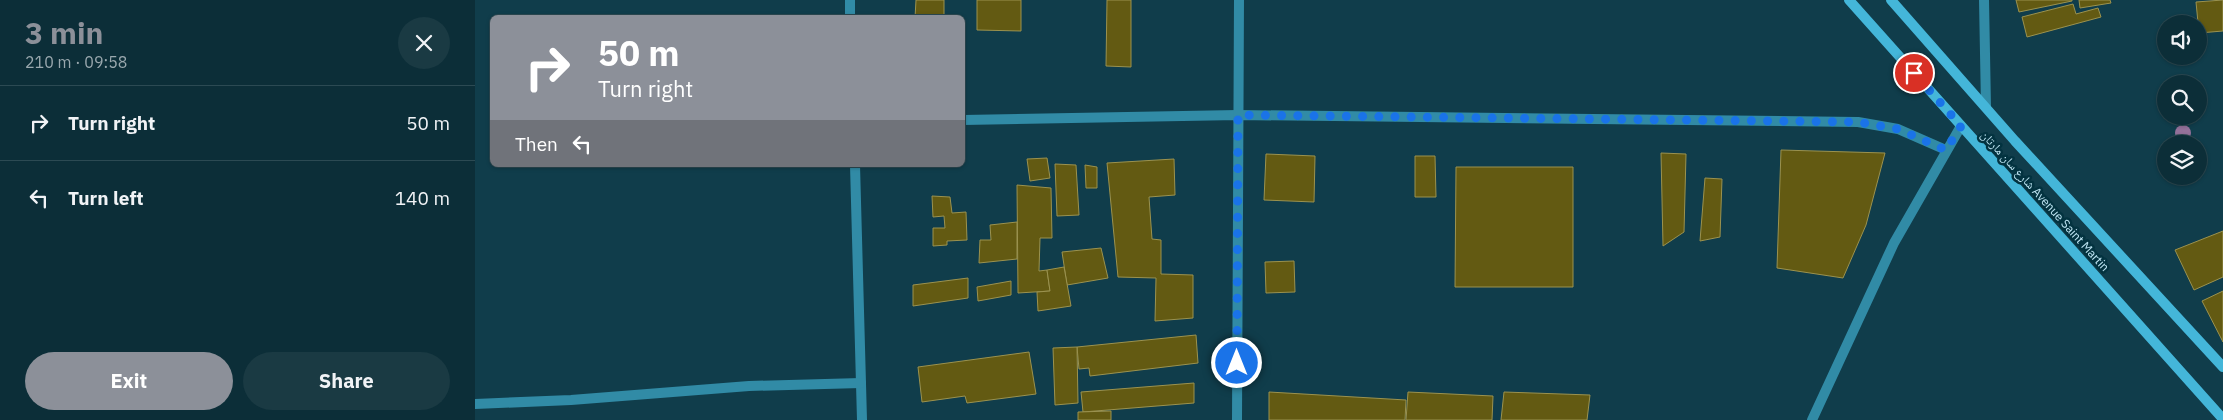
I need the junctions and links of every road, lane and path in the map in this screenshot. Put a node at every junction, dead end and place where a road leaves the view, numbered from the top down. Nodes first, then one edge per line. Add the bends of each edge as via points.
1 (850, 0) edge
2 (1239, 0) edge
3 (1849, 0) edge
4 (1891, 0) edge
5 (1984, 0) edge
6 (850, 15) edge
7 (1985, 106) junction
8 (1238, 115) junction
9 (965, 120) edge
10 (1961, 126) junction
11 (1946, 150) junction
12 (855, 167) edge
13 (2223, 367) edge
14 (861, 383) junction
15 (475, 404) edge
16 (2223, 418) edge
17 (862, 420) edge
18 (1237, 420) edge
19 (1811, 420) edge

1 - 6 street
2 - 8 street
3 - 10 main road, شارع سان مارتان Avenue Saint Martin
4 - 7 main road, شارع سان مارتان Avenue Saint Martin
5 - 7 street
7 - 13 main road, شارع سان مارتان Avenue Saint Martin
8 - 9 street
8 - 11 street via 1858,122 1898,129
8 - 18 street
10 - 11 street
10 - 16 main road, شارع سان مارتان Avenue Saint Martin
11 - 19 street via 1894,243
12 - 14 street
14 - 15 street via 749,386
14 - 17 street

